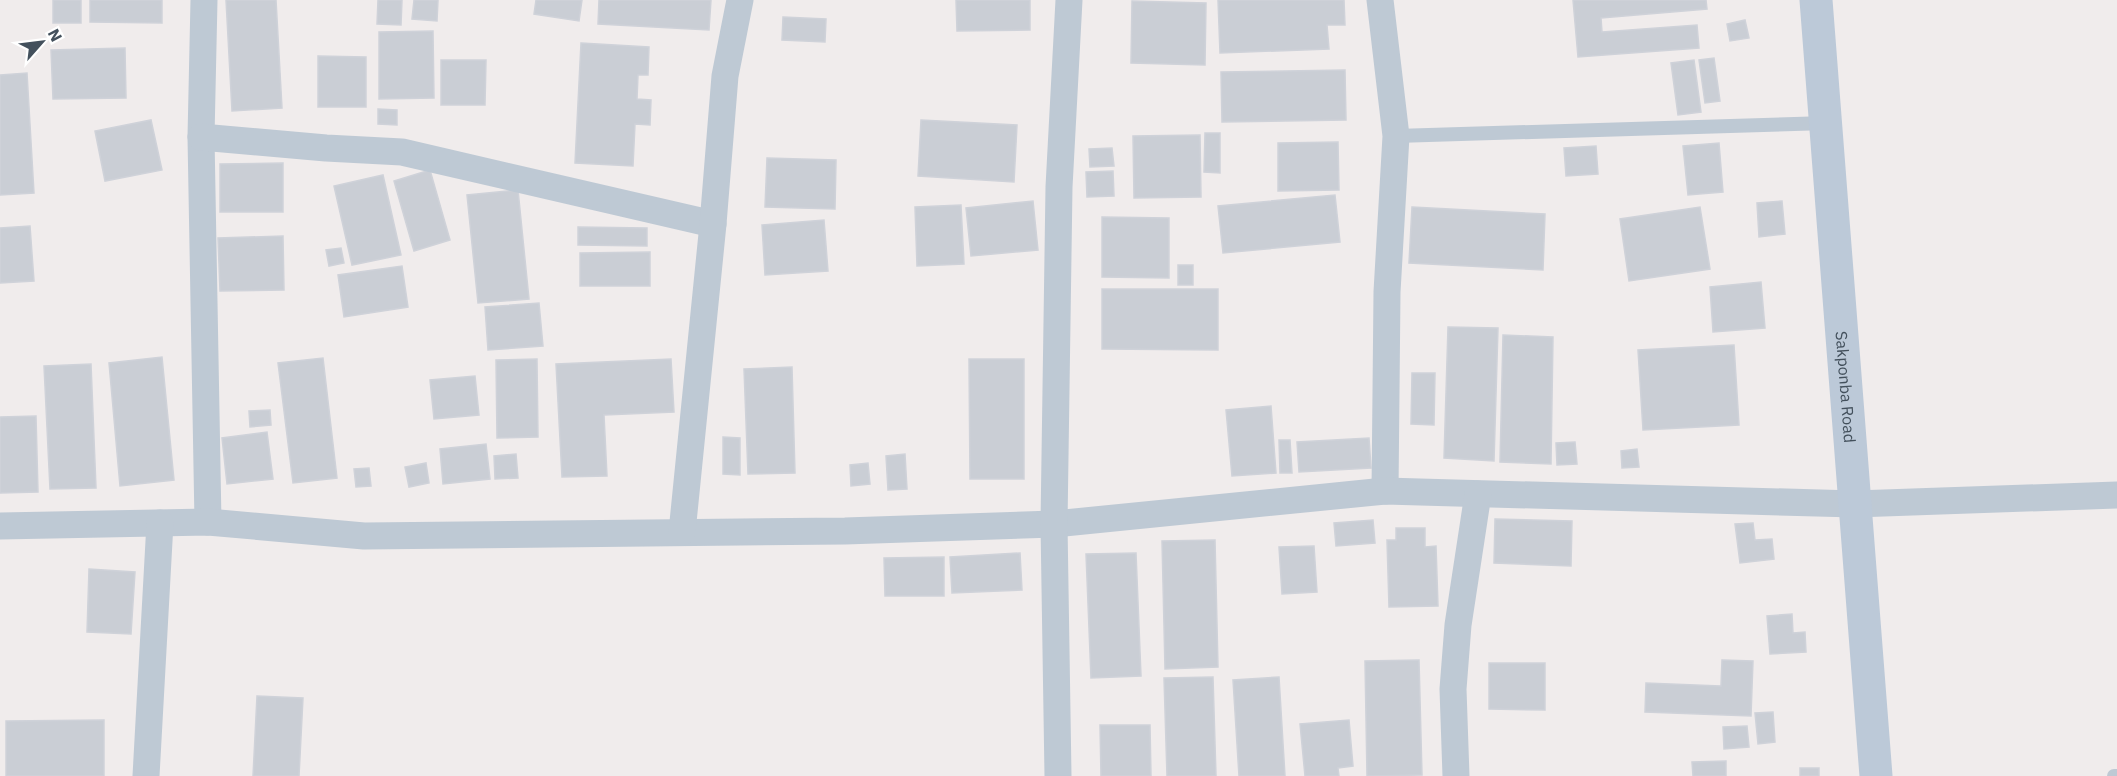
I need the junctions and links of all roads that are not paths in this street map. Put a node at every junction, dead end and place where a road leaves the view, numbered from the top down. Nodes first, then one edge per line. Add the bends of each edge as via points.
1 (204, 0) edge
2 (740, 0) edge
3 (1069, 0) edge
4 (1380, 0) edge
5 (1816, 0) edge
6 (1827, 123) junction
7 (1396, 136) junction
8 (201, 137) junction
9 (713, 224) junction
10 (1385, 491) junction
11 (1478, 494) junction
12 (2117, 495) edge
13 (1856, 504) junction
14 (208, 522) junction
15 (160, 523) junction
16 (1054, 524) junction
17 (0, 526) edge
18 (682, 532) junction
19 (146, 776) edge
20 (1058, 776) edge
21 (1456, 776) edge
22 (1876, 776) edge

1 - 8 street
2 - 9 street via 725,76
3 - 16 street via 1059,187
4 - 7 street
5 - 6 main road, Sakponba Road
6 - 7 lane
6 - 13 main road, Sakponba Road
7 - 10 street via 1387,292
8 - 9 street via 402,152
8 - 14 street
9 - 18 street
10 - 11 street
10 - 16 street
11 - 13 street
11 - 21 street via 1458,625 1453,689
12 - 13 street
13 - 22 main road, Sakponba Road
14 - 15 street
14 - 18 street via 364,536
15 - 17 street
15 - 19 street
16 - 18 street
16 - 20 street

